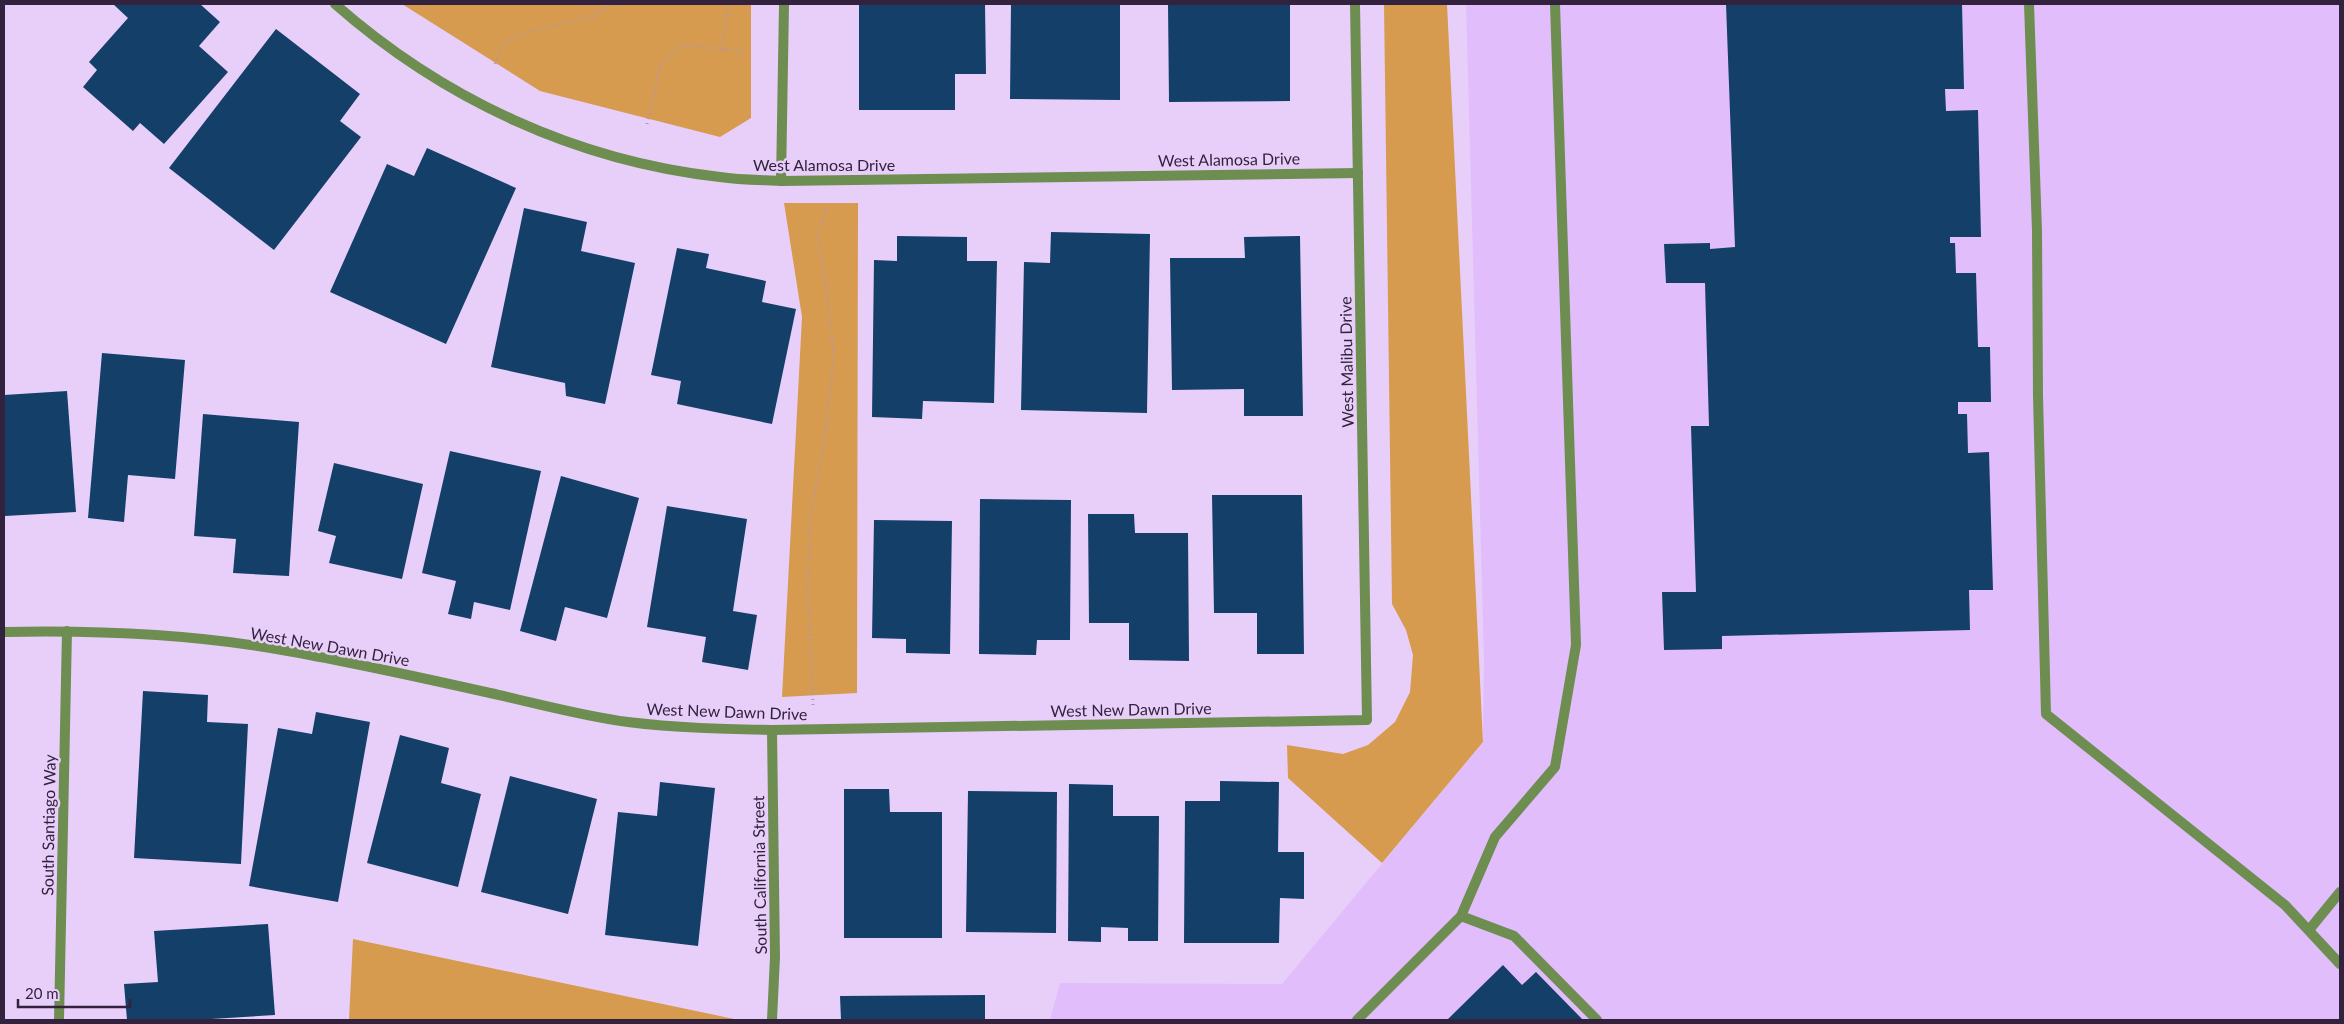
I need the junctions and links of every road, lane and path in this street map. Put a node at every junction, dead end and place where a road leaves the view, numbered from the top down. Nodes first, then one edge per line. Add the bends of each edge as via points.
1 (335, 4) edge
2 (610, 4) edge
3 (728, 4) edge
4 (784, 4) edge
5 (1355, 4) edge
6 (1555, 4) edge
7 (2029, 4) edge
8 (722, 49) junction
9 (745, 52) dead end
10 (496, 64) dead end
11 (647, 124) dead end
12 (1358, 173) junction
13 (831, 180) junction
14 (781, 181) junction
15 (67, 631) junction
16 (4, 632) edge
17 (1367, 720) joint
18 (814, 729) junction
19 (772, 730) junction
20 (2340, 892) edge
21 (1461, 916) junction
22 (2309, 930) junction
23 (2340, 964) edge
24 (59, 1020) edge
25 (772, 1020) edge
26 (1357, 1020) edge
27 (1597, 1020) edge

1 - 14 street, West Alamosa Drive via 438,82 491,111 546,135 603,154 661,168 721,178
2 - 10 path via 592,18 523,33 503,45
3 - 8 path
4 - 14 street
5 - 12 street, West Malibu Drive
6 - 21 street via 1576,645 1555,767 1495,837
7 - 22 street via 2037,231 2046,714 2285,905
8 - 9 path
8 - 11 path via 682,45 661,65
12 - 13 street, West Alamosa Drive
12 - 17 street, West Malibu Drive
13 - 14 street, West Alamosa Drive
13 - 18 path via 818,237 834,354 825,438 810,516 808,583
15 - 16 street, West New Dawn Drive
15 - 19 street, West New Dawn Drive via 176,637 285,650 626,721 694,728
15 - 24 street, South Santiago Way
17 - 18 street, West New Dawn Drive
18 - 19 street, West New Dawn Drive
19 - 25 street, South California Street via 775,957
20 - 22 street
21 - 26 street
21 - 27 street via 1514,936
22 - 23 street

